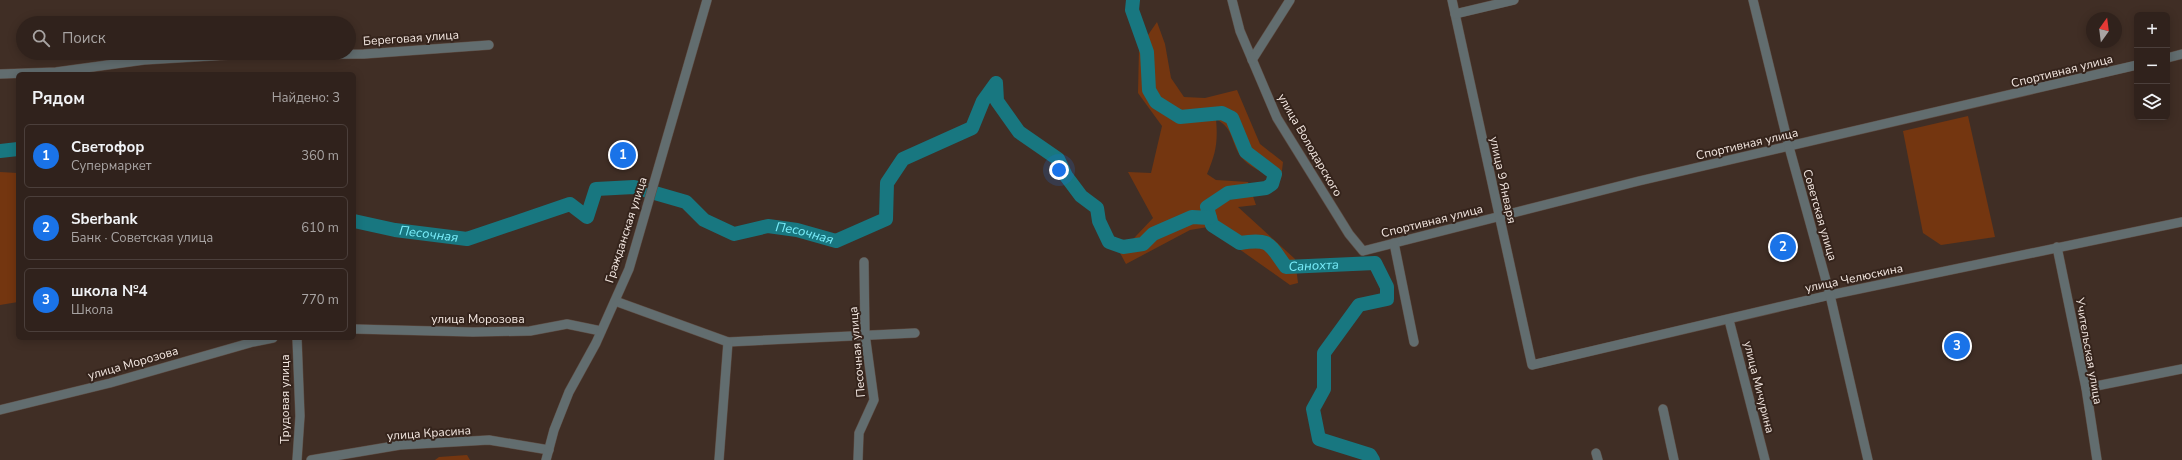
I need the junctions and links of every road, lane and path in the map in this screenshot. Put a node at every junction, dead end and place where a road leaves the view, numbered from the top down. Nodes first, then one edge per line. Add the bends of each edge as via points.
1 (707, 0) edge
2 (1232, 0) edge
3 (1290, 0) edge
4 (1452, 0) edge
5 (1514, 0) edge
6 (1753, 0) edge
7 (1455, 14) junction
8 (489, 45) dead end
9 (356, 54) edge
10 (2182, 54) edge
11 (2170, 57) edge
12 (144, 60) edge
13 (1252, 60) junction
14 (2134, 66) edge
15 (56, 72) edge
16 (16, 73) edge
17 (0, 74) edge
18 (1789, 147) junction
19 (1498, 216) junction
20 (2182, 222) edge
21 (1394, 243) junction
22 (2057, 247) junction
23 (1363, 251) joint
24 (864, 262) dead end
25 (1830, 295) junction
26 (615, 301) junction
27 (1729, 320) junction
28 (356, 329) edge
29 (601, 331) junction
30 (915, 333) dead end
31 (865, 334) junction
32 (264, 340) edge
33 (297, 340) edge
34 (728, 342) junction
35 (1414, 342) dead end
36 (1532, 365) joint
37 (2182, 369) edge
38 (2086, 388) junction
39 (1663, 408) dead end
40 (0, 410) edge
41 (549, 450) junction
42 (297, 460) edge
43 (311, 460) edge
44 (546, 460) edge
45 (719, 460) edge
46 (858, 460) edge
47 (1674, 460) edge
48 (1765, 460) edge
49 (1868, 460) edge
50 (2097, 460) edge

1 - 26 street, Гражданская улица via 629,269
2 - 13 street, улица Володарского via 1240,31
3 - 13 street
4 - 7 street, улица 9 Января
5 - 7 street
6 - 18 street, Советская улица
7 - 19 street, улица 9 Января
8 - 9 street, Береговая улица
10 - 11 street
12 - 15 street, Береговая улица
13 - 23 street, улица Володарского via 1277,118 1349,234
14 - 18 street, Спортивная улица
16 - 17 street, Береговая улица
18 - 19 street, Спортивная улица
18 - 25 street, Советская улица
19 - 21 street, Спортивная улица
19 - 36 street, улица 9 Января
20 - 22 street, улица Челюскина
21 - 23 street, Спортивная улица
21 - 35 street
22 - 25 street, улица Челюскина
22 - 38 street, Учительская улица
24 - 31 street, Песочная улица
25 - 27 street, улица Челюскина
25 - 49 street, Советская улица
26 - 29 street, Гражданская улица
26 - 34 street
27 - 36 street, улица Челюскина
27 - 48 street, улица Мичурина
28 - 29 street, улица Морозова via 530,331 568,324
29 - 41 street, Гражданская улица via 569,392
30 - 31 street
31 - 34 street
31 - 46 street, Песочная улица via 874,400 859,433
32 - 40 street, улица Морозова via 110,383
33 - 42 street, Трудовая улица via 300,416
34 - 45 street
37 - 38 street
38 - 50 street, Учительская улица
39 - 47 street
41 - 43 street, улица Красина via 488,440 400,445
41 - 44 street, Гражданская улица

